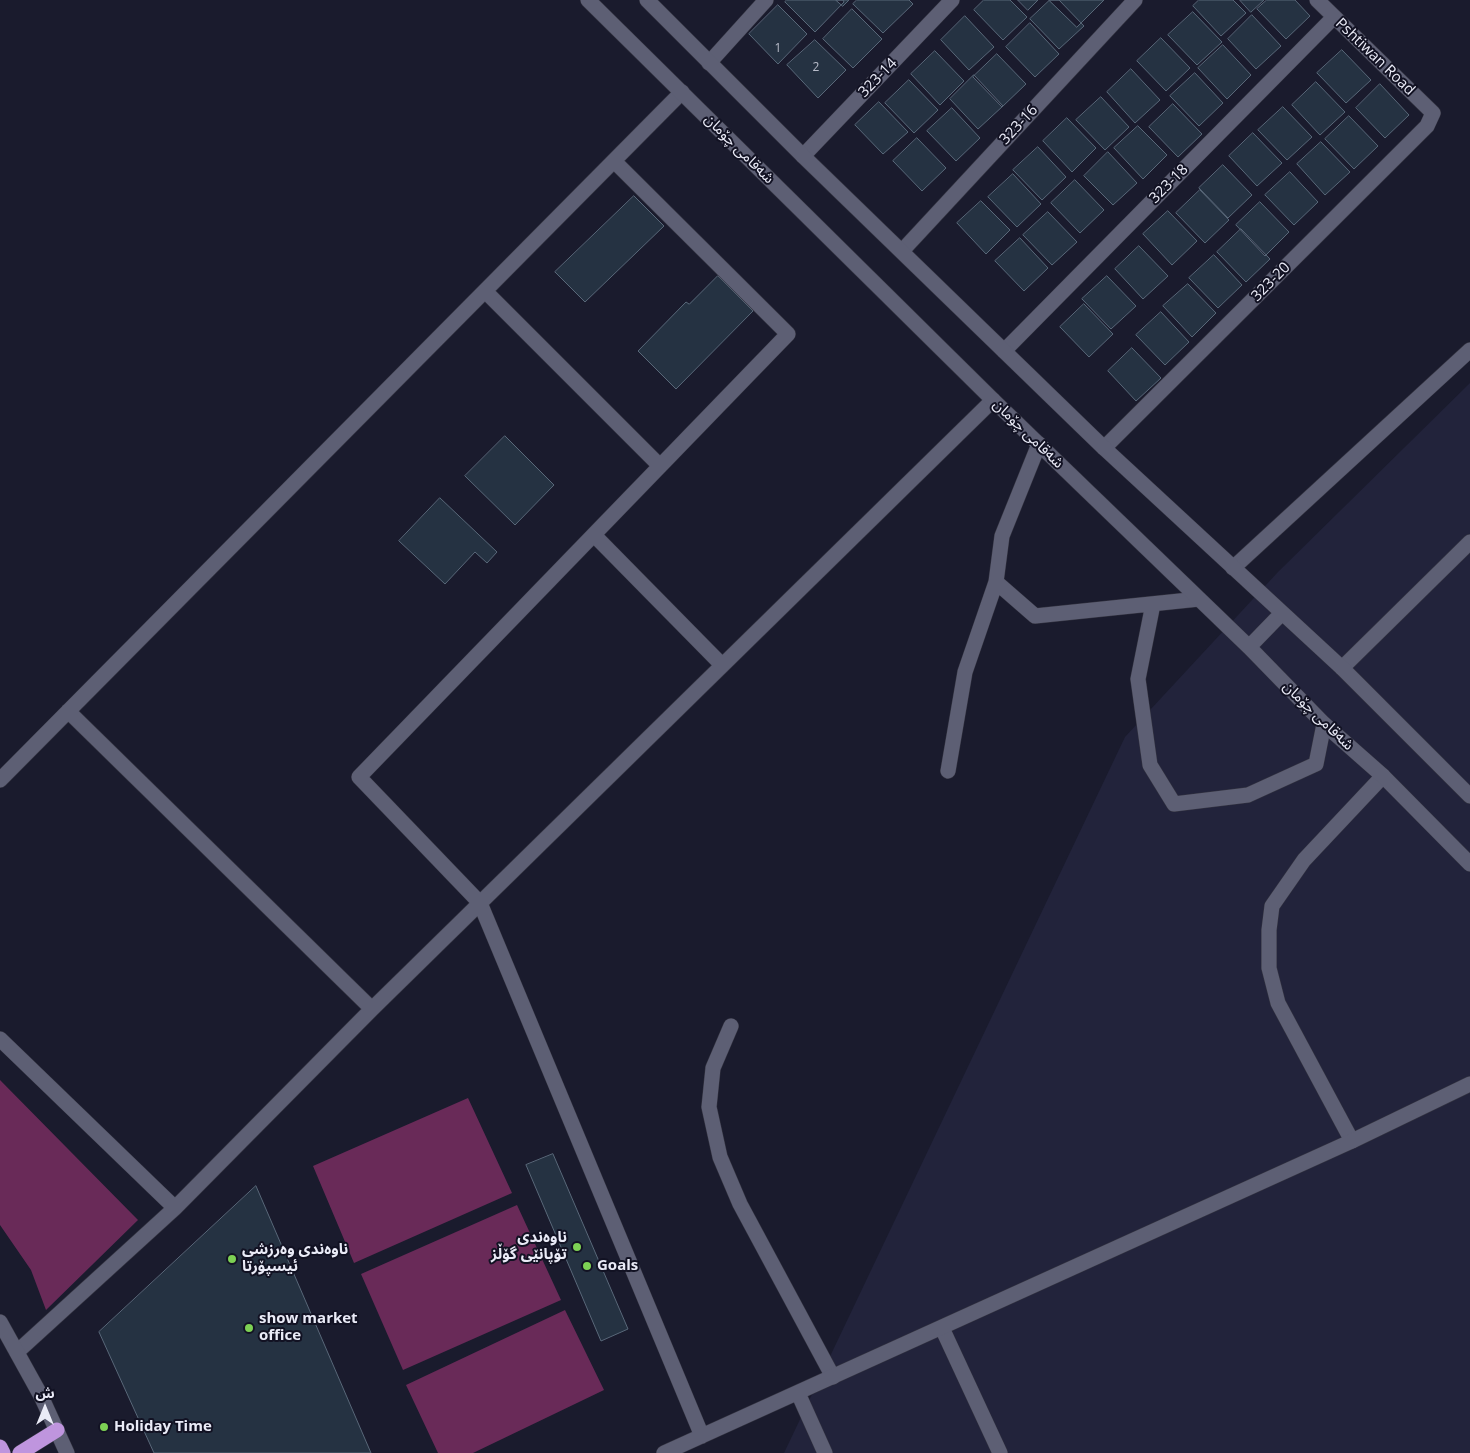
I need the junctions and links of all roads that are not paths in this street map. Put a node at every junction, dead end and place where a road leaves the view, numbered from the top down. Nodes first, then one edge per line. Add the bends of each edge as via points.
1 (588, 0) edge
2 (647, 0) edge
3 (766, 0) edge
4 (952, 0) edge
5 (1135, 0) edge
6 (1317, 0) edge
7 (1334, 17) junction
8 (709, 63) junction
9 (682, 92) junction
10 (1433, 113) joint
11 (803, 156) junction
12 (614, 162) junction
13 (902, 250) junction
14 (485, 291) junction
15 (1470, 350) edge
16 (1004, 351) junction
17 (992, 400) junction
18 (1039, 444) junction
19 (1104, 448) junction
20 (660, 466) junction
21 (594, 534) junction
22 (1470, 542) edge
23 (1233, 568) junction
24 (996, 582) junction
25 (1199, 600) junction
26 (1153, 604) junction
27 (1282, 612) junction
28 (1249, 647) junction
29 (722, 665) junction
30 (1342, 668) junction
31 (68, 711) junction
32 (1324, 724) junction
33 (948, 771) dead end
34 (1383, 776) junction
35 (0, 780) edge
36 (1470, 796) edge
37 (1470, 864) edge
38 (480, 902) junction
39 (372, 1009) junction
40 (731, 1026) dead end
41 (0, 1039) edge
42 (1470, 1084) edge
43 (1352, 1141) junction
44 (175, 1208) junction
45 (0, 1322) edge
46 (942, 1328) junction
47 (17, 1352) junction
48 (833, 1377) junction
49 (798, 1393) junction
50 (57, 1430) junction
51 (702, 1436) junction
52 (0, 1447) edge
53 (3, 1453) edge
54 (20, 1453) edge
55 (67, 1453) edge
56 (664, 1453) edge
57 (825, 1453) edge
58 (1000, 1453) edge

1 - 9 street, شەقامی چۆمان
2 - 8 street
3 - 8 street
4 - 11 street, 323-14
5 - 13 street, 323-16
6 - 7 street, Pshtiwan Road
7 - 10 street, Pshtiwan Road
7 - 16 street, 323-18
8 - 11 street
9 - 12 street
9 - 17 street, شەقامی چۆمان
10 - 19 street, 323-20 via 1427,126
11 - 13 street
12 - 14 street
12 - 20 street via 788,334
13 - 16 street
14 - 20 street
14 - 31 street
15 - 23 street
16 - 19 street
17 - 18 street, شەقامی چۆمان
17 - 29 street
18 - 24 street via 1002,536
18 - 25 street, شەقامی چۆمان
19 - 23 street
20 - 21 street
21 - 29 street
21 - 38 street via 359,777
22 - 30 street
23 - 27 street
24 - 26 street via 1035,616
24 - 33 street via 965,672
25 - 26 street
25 - 28 street, شەقامی چۆمان
26 - 32 street via 1138,680 1150,765 1174,804 1248,795 1316,764
27 - 28 street
27 - 30 street
28 - 32 street, شەقامی چۆمان
29 - 38 street
30 - 36 street
31 - 35 street
31 - 39 street
32 - 34 street, شەقامی چۆمان
34 - 37 street, شەقامی چۆمان
34 - 43 street via 1304,860 1272,906 1269,930 1269,968 1278,1003
38 - 39 street
38 - 51 street
39 - 44 street
40 - 48 street via 713,1068 709,1107 720,1157 740,1204
41 - 44 street
42 - 43 street
43 - 46 street
44 - 47 street
45 - 47 street
46 - 48 street
46 - 58 street
47 - 50 street
48 - 49 street
49 - 51 street
49 - 57 street
50 - 54 highway
50 - 55 street
51 - 56 street
52 - 53 highway

